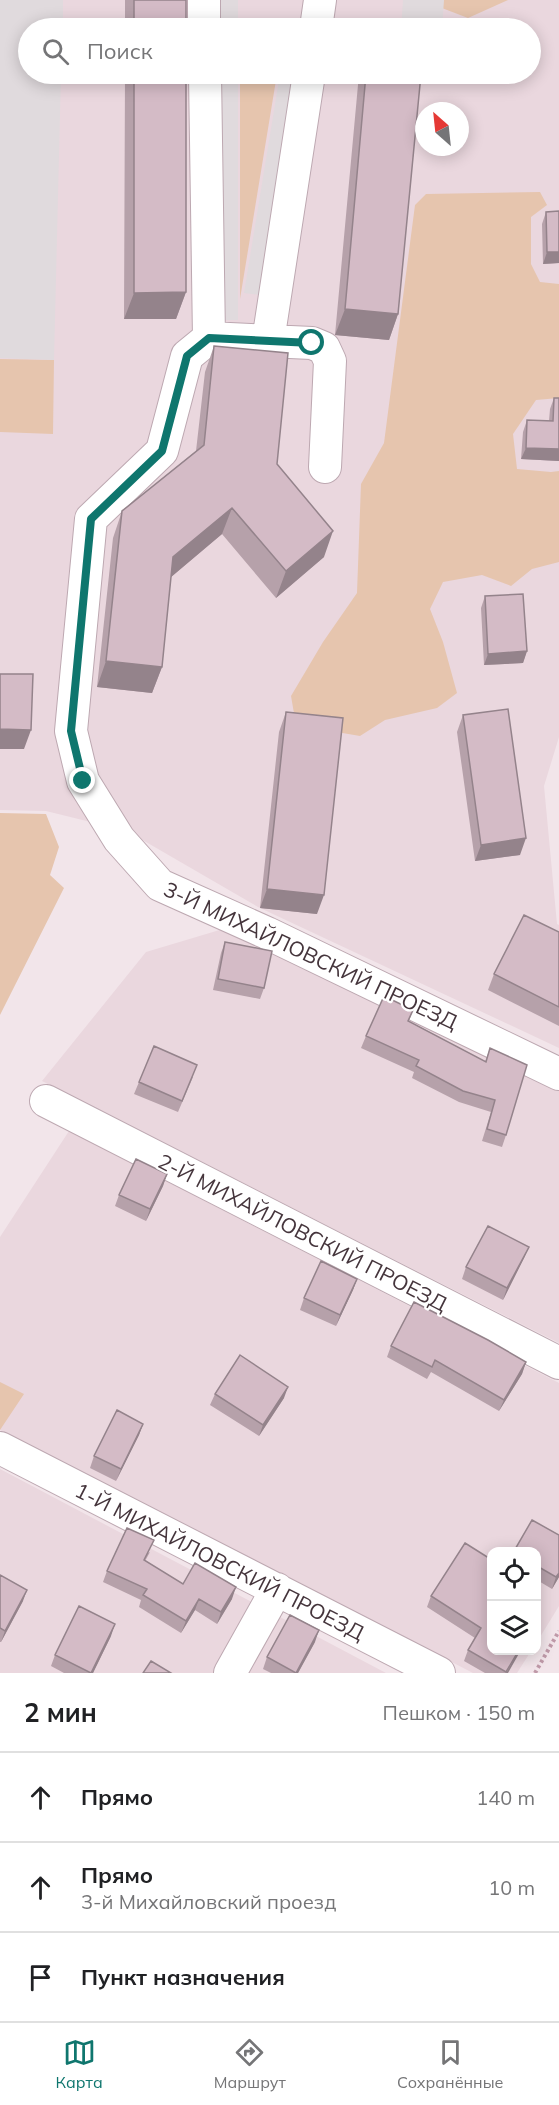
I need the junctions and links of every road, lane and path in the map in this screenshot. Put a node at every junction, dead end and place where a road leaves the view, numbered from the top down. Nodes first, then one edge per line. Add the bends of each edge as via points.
1 (204, 0) edge
2 (320, 0) edge
3 (204, 18) edge
4 (317, 18) edge
5 (205, 84) edge
6 (307, 84) edge
7 (209, 338) junction
8 (267, 341) junction
9 (326, 467) dead end
10 (559, 1074) edge
11 (46, 1101) dead end
12 (559, 1363) edge
13 (0, 1448) edge
14 (277, 1589) junction
15 (559, 1631) edge
16 (230, 1673) edge
17 (439, 1673) edge
18 (535, 1673) edge

1 - 3 street
2 - 4 street
5 - 7 street
6 - 8 street
7 - 8 street
7 - 10 street, 3-Й МИХАЙЛОВСКИЙ ПРОЕЗД via 187,356 162,451 91,519 71,731 83,781 119,839 160,885
8 - 9 street via 312,343 324,348 330,362
11 - 12 street, 2-Й МИХАЙЛОВСКИЙ ПРОЕЗД
13 - 14 street, 1-Й МИХАЙЛОВСКИЙ ПРОЕЗД
14 - 16 street
14 - 17 street, 1-Й МИХАЙЛОВСКИЙ ПРОЕЗД
15 - 18 path

